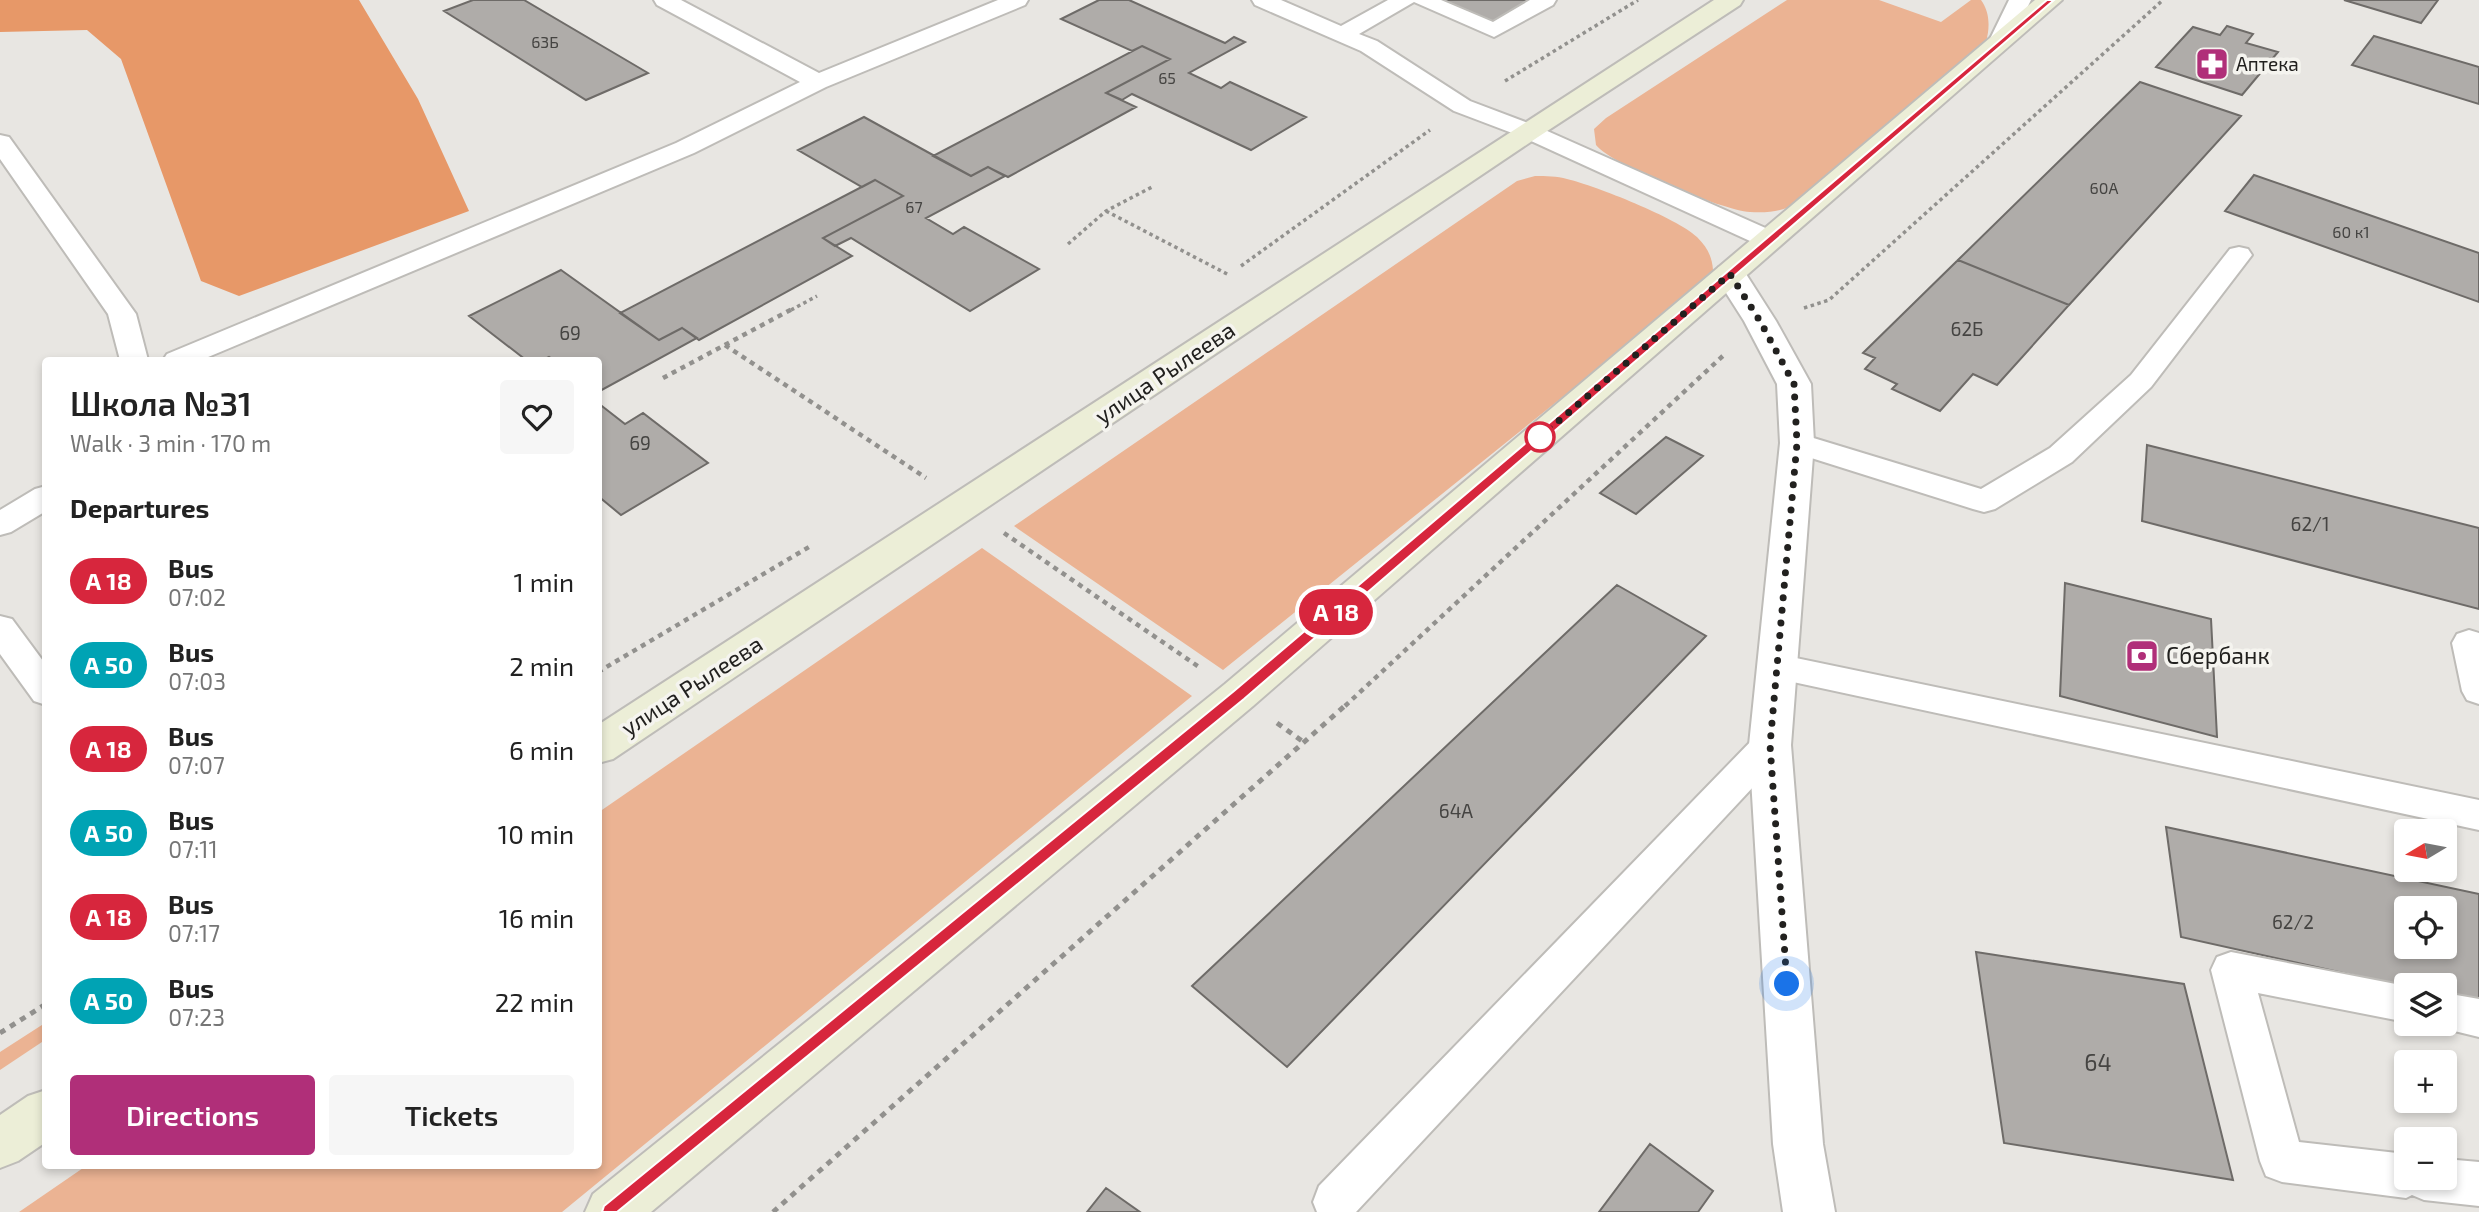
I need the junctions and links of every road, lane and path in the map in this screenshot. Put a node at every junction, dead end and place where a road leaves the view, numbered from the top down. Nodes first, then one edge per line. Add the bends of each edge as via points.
1 (665, 0) edge
2 (1017, 0) edge
3 (1265, 0) edge
4 (1404, 0) edge
5 (1423, 0) edge
6 (1545, 0) edge
7 (1638, 0) edge
8 (1731, 0) edge
9 (2020, 0) edge
10 (2050, 0) edge
11 (2163, 0) edge
12 (1342, 34) junction
13 (2000, 41) junction
14 (818, 82) junction
15 (1462, 107) junction
16 (1528, 131) junction
17 (0, 142) edge
18 (1153, 187) dead end
19 (1106, 211) junction
20 (1770, 240) junction
21 (1068, 244) dead end
22 (2239, 255) dead end
23 (1730, 274) junction
24 (1229, 275) junction
25 (1218, 283) dead end
26 (817, 296) dead end
27 (1760, 321) junction
28 (725, 345) junction
29 (133, 357) edge
30 (184, 357) edge
31 (663, 378) dead end
32 (1797, 443) junction
33 (926, 478) junction
34 (915, 485) dead end
35 (42, 499) edge
36 (965, 506) junction
37 (0, 524) edge
38 (809, 547) dead end
39 (0, 628) edge
40 (2469, 643) dead end
41 (1777, 667) junction
42 (602, 670) edge
43 (42, 686) edge
44 (2479, 691) edge
45 (1239, 695) junction
46 (1305, 743) junction
47 (602, 744) edge
48 (1770, 745) junction
49 (2479, 815) edge
50 (2394, 1002) edge
51 (42, 1007) edge
52 (2457, 1014) edge
53 (2479, 1018) edge
54 (0, 1033) edge
55 (42, 1117) edge
56 (0, 1144) edge
57 (2394, 1175) edge
58 (2457, 1182) edge
59 (2479, 1184) edge
60 (1335, 1202) dead end
61 (611, 1212) edge
62 (773, 1212) edge
63 (1809, 1212) edge

1 - 14 lane
2 - 14 lane
3 - 12 lane
4 - 12 lane
5 - 6 lane via 1494,30
7 - 15 path
8 - 16 main road, улица Рылеева
9 - 13 lane
10 - 13 main road
11 - 27 path via 1829,300
12 - 15 lane via 1369,46
13 - 20 main road
14 - 30 lane via 685,148
15 - 16 lane
15 - 24 path
16 - 20 lane
16 - 36 main road, улица Рылеева
17 - 29 lane via 122,314
18 - 19 path
19 - 21 path
19 - 24 path
20 - 23 main road
22 - 32 lane via 2141,381 2061,455 1984,501
23 - 27 street
23 - 45 main road
24 - 25 path
26 - 28 path
27 - 32 street via 1794,384
27 - 46 path
28 - 31 path
28 - 33 path
32 - 41 street
33 - 34 path
33 - 36 path
35 - 37 lane
36 - 45 path
36 - 47 main road, улица Рылеева
38 - 42 path
39 - 43 lane
40 - 44 lane
41 - 48 street
41 - 49 lane
45 - 46 path
45 - 61 main road
46 - 62 path
48 - 60 lane
48 - 63 street via 1798,1144
50 - 57 lane via 2231,970 2282,1161
51 - 54 path
52 - 53 lane
55 - 56 main road
58 - 59 lane

